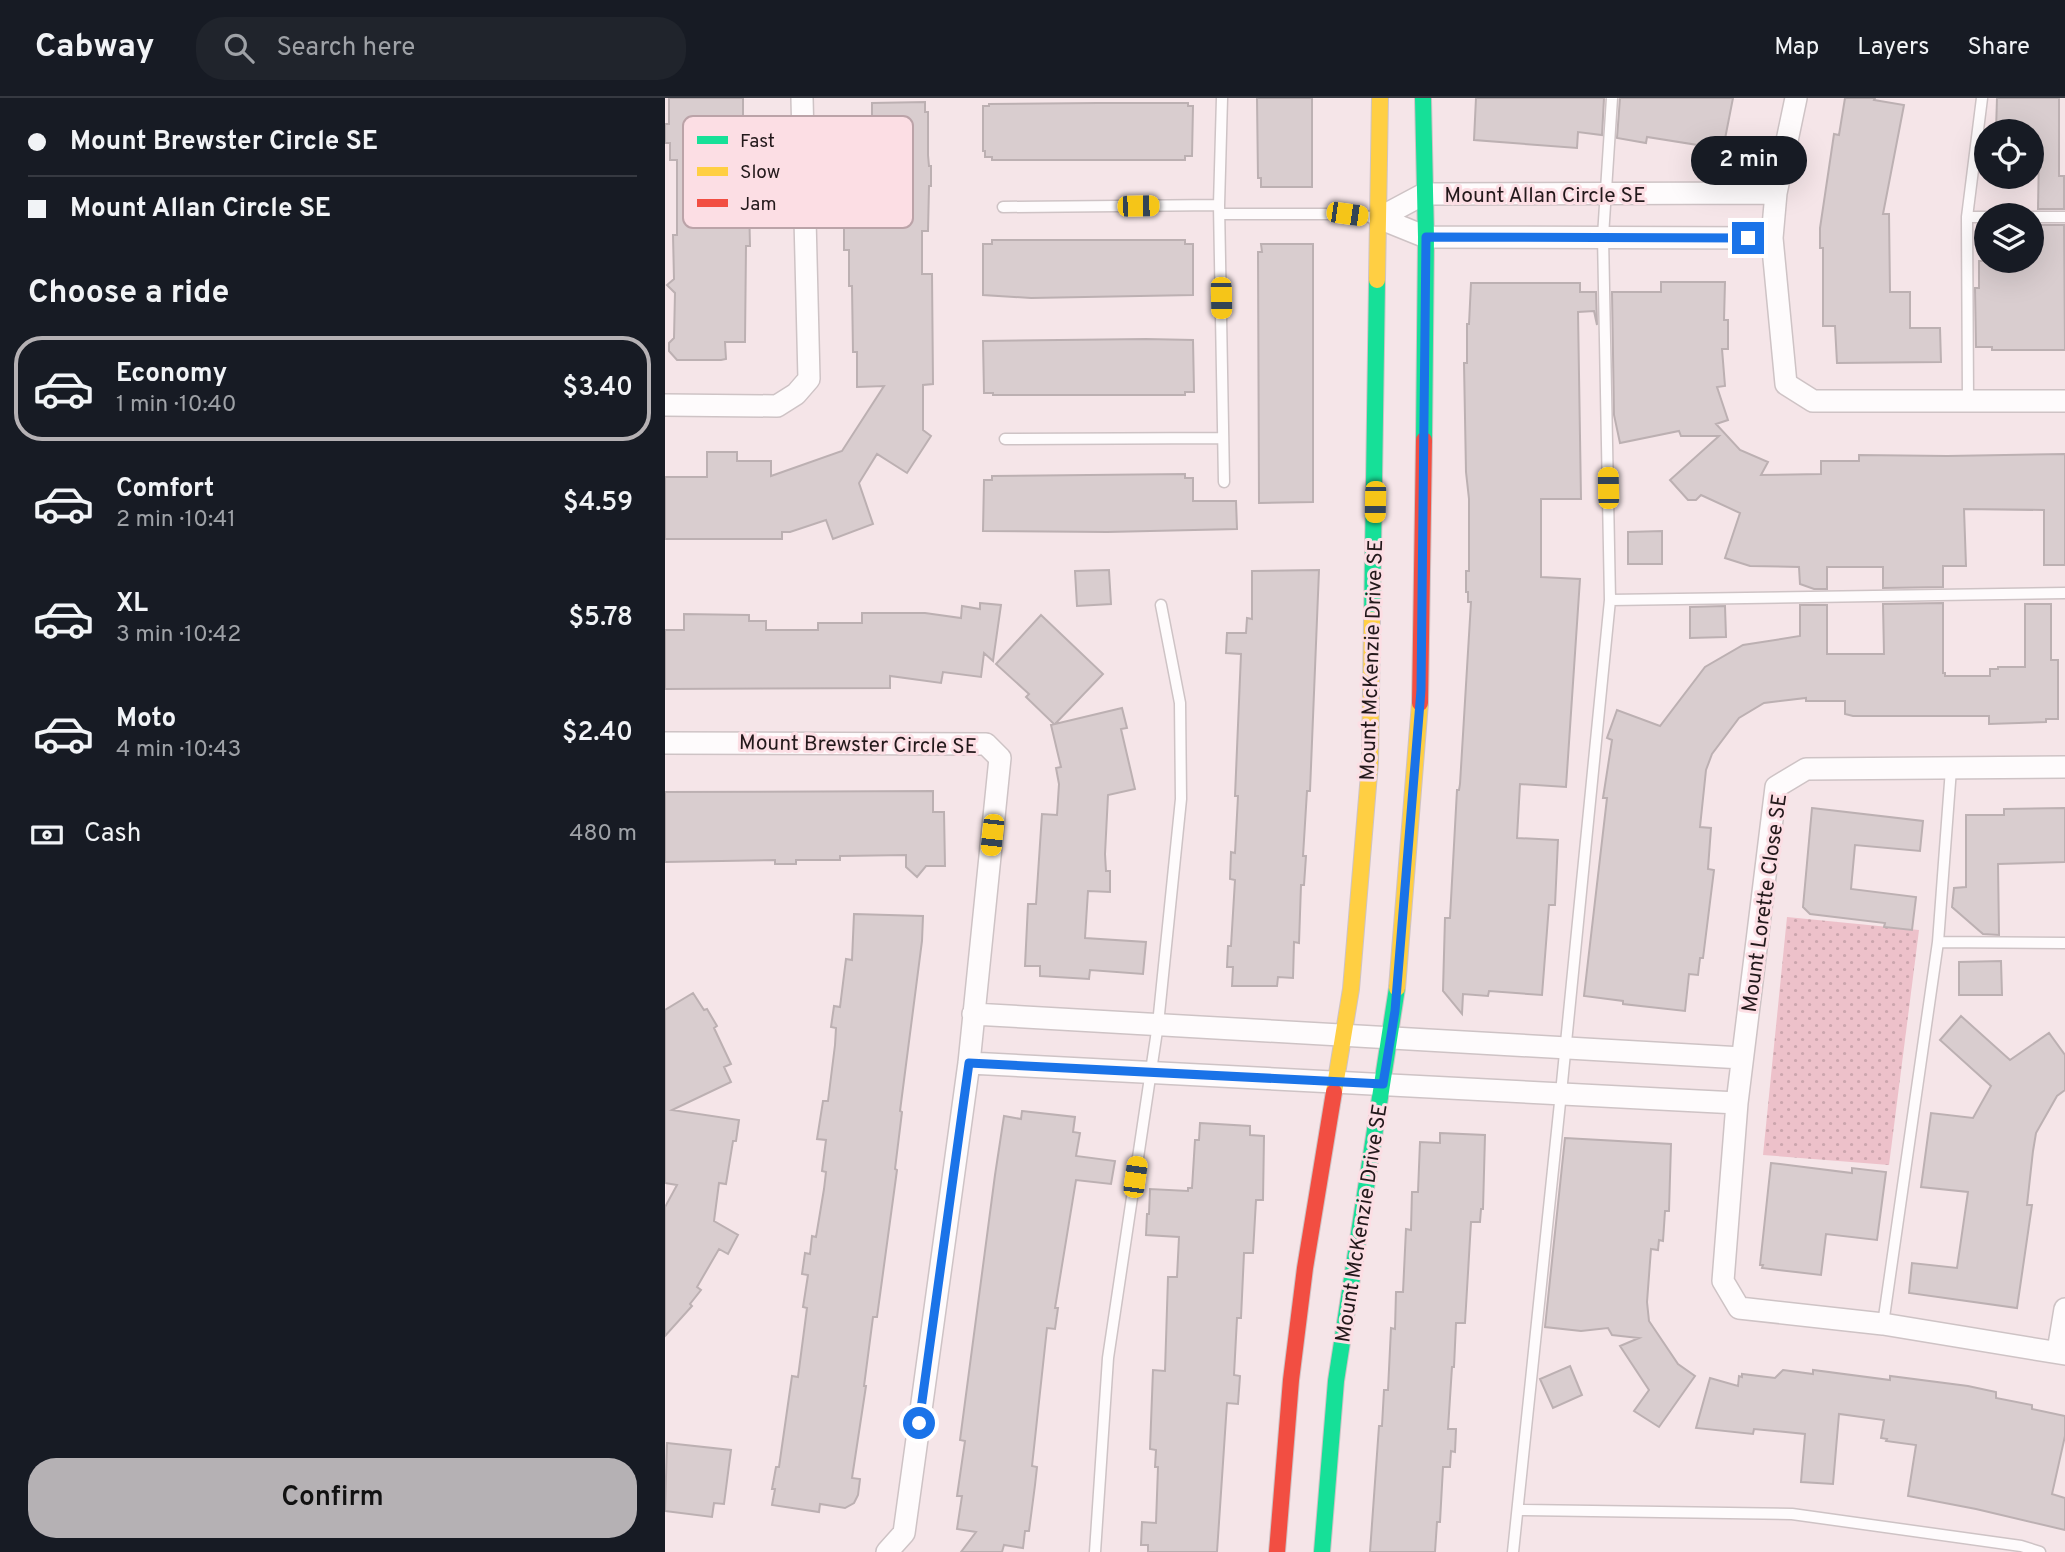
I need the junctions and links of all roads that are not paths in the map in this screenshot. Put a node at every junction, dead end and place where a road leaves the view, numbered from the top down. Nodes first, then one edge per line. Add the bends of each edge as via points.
1 (802, 98) edge
2 (1222, 98) edge
3 (1380, 98) edge
4 (1423, 98) edge
5 (1612, 98) edge
6 (1796, 98) edge
7 (1982, 98) edge
8 (802, 116) edge
9 (1776, 193) junction
10 (1425, 194) junction
11 (1605, 195) junction
12 (1003, 207) dead end
13 (1220, 209) junction
14 (1967, 216) junction
15 (1974, 216) edge
16 (2044, 217) edge
17 (2065, 217) edge
18 (1379, 218) junction
19 (805, 228) edge
20 (1603, 236) junction
21 (1426, 237) junction
22 (1772, 238) junction
23 (1968, 401) junction
24 (2065, 401) edge
25 (665, 405) edge
26 (1223, 438) junction
27 (1005, 439) dead end
28 (1224, 482) dead end
29 (2065, 593) edge
30 (1610, 600) junction
31 (1161, 605) dead end
32 (665, 743) edge
33 (2065, 767) edge
34 (1951, 769) junction
35 (1938, 942) junction
36 (2065, 943) edge
37 (973, 1014) junction
38 (1159, 1024) junction
39 (1343, 1035) junction
40 (1391, 1038) junction
41 (1565, 1048) junction
42 (1742, 1058) junction
43 (969, 1063) junction
44 (1150, 1074) junction
45 (1336, 1082) junction
46 (1383, 1084) junction
47 (1562, 1093) junction
48 (1737, 1103) junction
49 (2065, 1309) edge
50 (1883, 1324) junction
51 (2061, 1352) edge
52 (1518, 1510) junction
53 (887, 1552) edge
54 (1095, 1552) edge
55 (1277, 1552) edge
56 (1322, 1552) edge
57 (1513, 1552) edge
58 (2040, 1552) edge

1 - 8 street
2 - 13 lane
3 - 18 street, Mount McKenzie Drive SE
4 - 10 street, Mount McKenzie Drive SE
5 - 11 lane
6 - 9 street
7 - 14 lane
9 - 11 street, Mount Allan Circle SE
9 - 22 street
10 - 11 street, Mount Allan Circle SE
10 - 18 street, Mount Allan Circle SE
10 - 21 street, Mount McKenzie Drive SE
11 - 20 lane
12 - 13 lane
13 - 18 lane
13 - 26 lane
14 - 15 lane
14 - 23 lane
16 - 17 lane
18 - 21 street, Mount Allan Circle SE
18 - 39 street, Mount McKenzie Drive SE via 1370,762
19 - 25 street via 809,379 777,406
20 - 21 street, Mount Allan Circle SE
20 - 22 street, Mount Allan Circle SE
20 - 30 lane
21 - 40 street, Mount McKenzie Drive SE via 1421,690
22 - 23 street via 1786,384 1813,401
23 - 24 street
26 - 27 lane
26 - 28 lane
29 - 30 lane
30 - 41 lane
31 - 38 lane via 1180,703 1181,799
32 - 37 street, Mount Brewster Circle SE via 986,744 1000,758
33 - 34 street, Mount Lorette Close SE
34 - 35 lane
34 - 42 street, Mount Lorette Close SE via 1806,769 1776,787
35 - 36 lane
35 - 50 lane
37 - 38 street
37 - 43 street, Mount Brewster Circle SE
38 - 39 street
38 - 44 lane
39 - 40 street
39 - 45 street, Mount McKenzie Drive SE
40 - 41 street
40 - 46 street, Mount McKenzie Drive SE
41 - 42 street
41 - 47 lane
42 - 48 street, Mount Lorette Close SE
43 - 44 street
43 - 53 street, Mount Brewster Circle SE via 904,1533
44 - 45 street
44 - 54 lane via 1108,1358
45 - 46 street
45 - 55 street, Mount McKenzie Drive SE via 1292,1368
46 - 47 street
46 - 56 street, Mount McKenzie Drive SE via 1336,1381
47 - 48 street
47 - 52 lane
48 - 50 street, Mount Lorette Close SE via 1723,1281 1739,1308
49 - 51 street
50 - 51 street, Mount Lorette Close SE
52 - 57 lane
52 - 58 lane via 1792,1514

